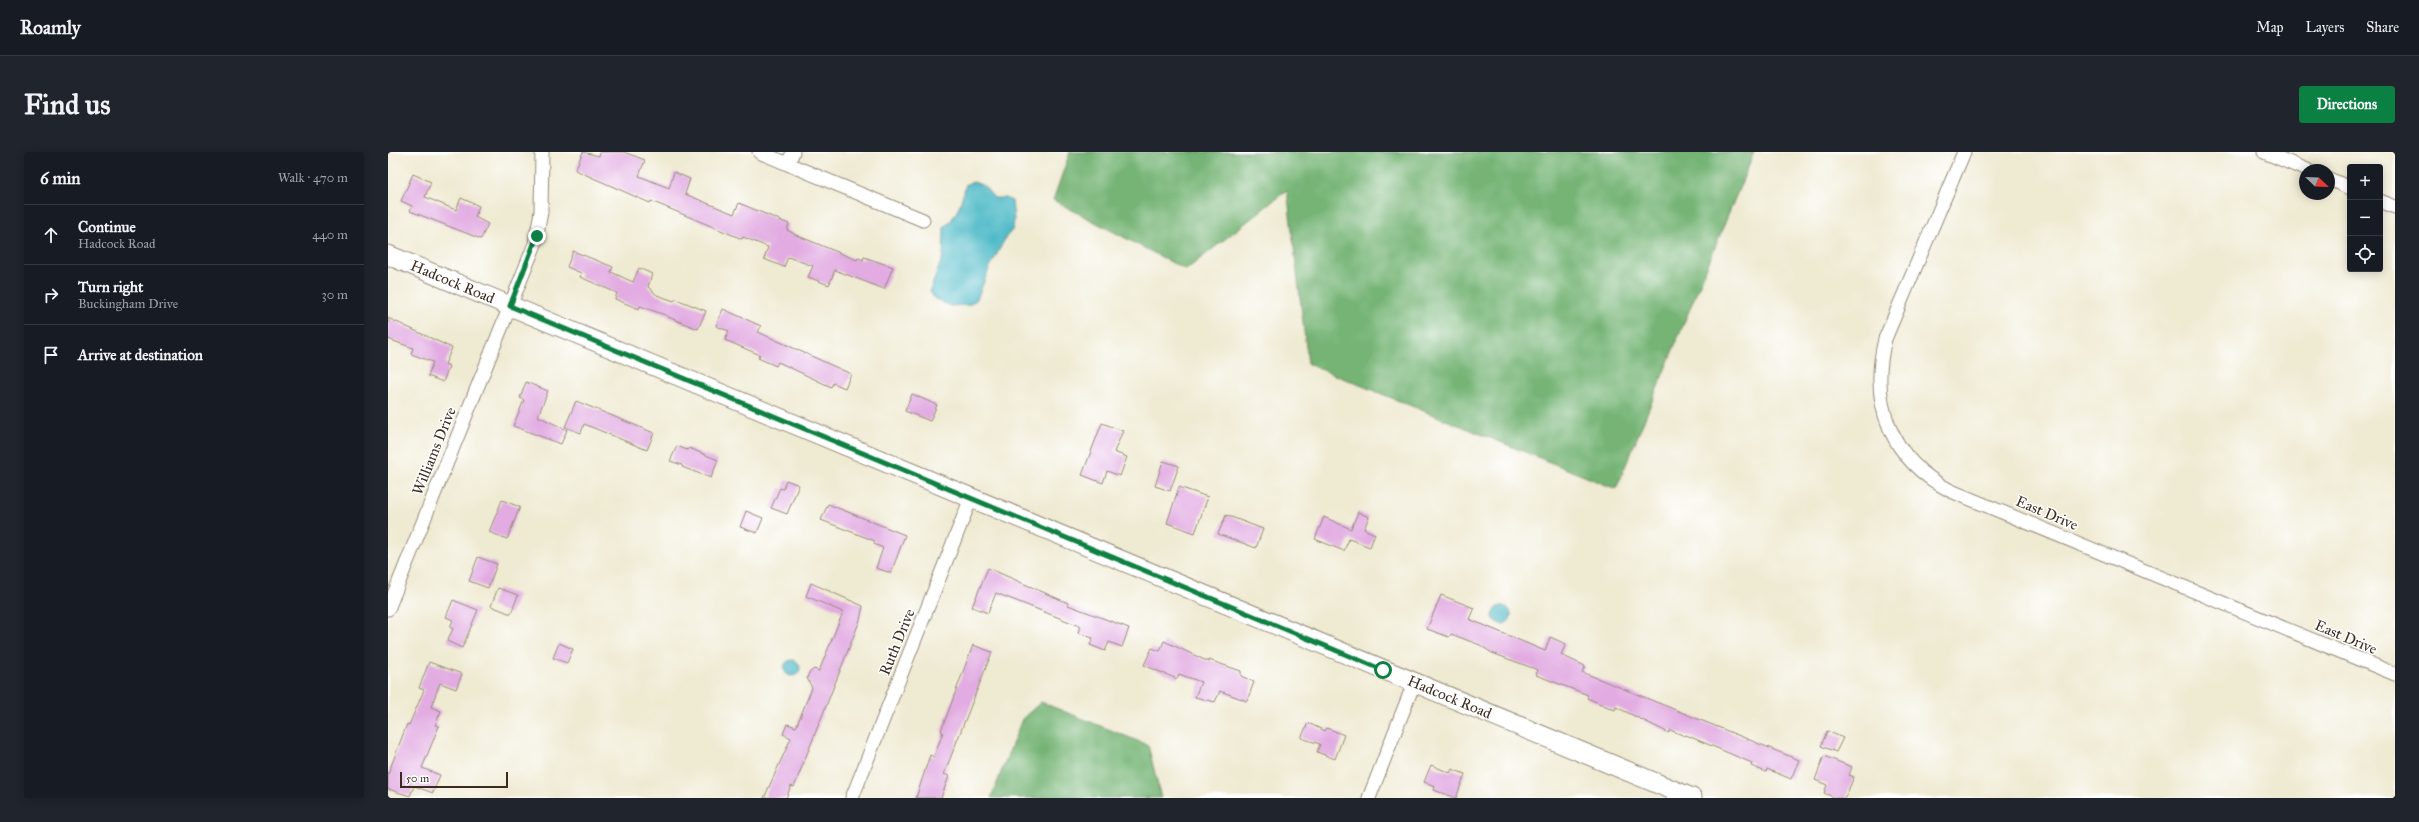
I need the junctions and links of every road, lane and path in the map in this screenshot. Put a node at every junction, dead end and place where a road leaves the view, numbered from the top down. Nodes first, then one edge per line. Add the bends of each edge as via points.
1 (542, 152) edge
2 (759, 152) edge
3 (1964, 152) edge
4 (2264, 152) edge
5 (791, 158) edge
6 (2299, 167) edge
7 (2335, 182) edge
8 (2347, 187) edge
9 (2383, 201) edge
10 (2395, 207) edge
11 (923, 220) dead end
12 (388, 255) edge
13 (510, 306) junction
14 (971, 498) junction
15 (388, 609) edge
16 (2395, 674) edge
17 (1414, 682) junction
18 (852, 798) edge
19 (1369, 798) edge
20 (1692, 798) edge

1 - 13 street, Williams Drive via 538,232
2 - 5 street
3 - 16 street, East Drive via 1885,339 1879,378 1880,399 1894,438 1907,457 1922,473 1951,491
4 - 6 street
5 - 11 street
7 - 8 street
9 - 10 street
12 - 13 street, Hadcock Road
13 - 14 street, Hadcock Road
13 - 15 street, Williams Drive
14 - 17 street, Hadcock Road
14 - 18 street, Ruth Drive
17 - 19 street
17 - 20 street, Hadcock Road

